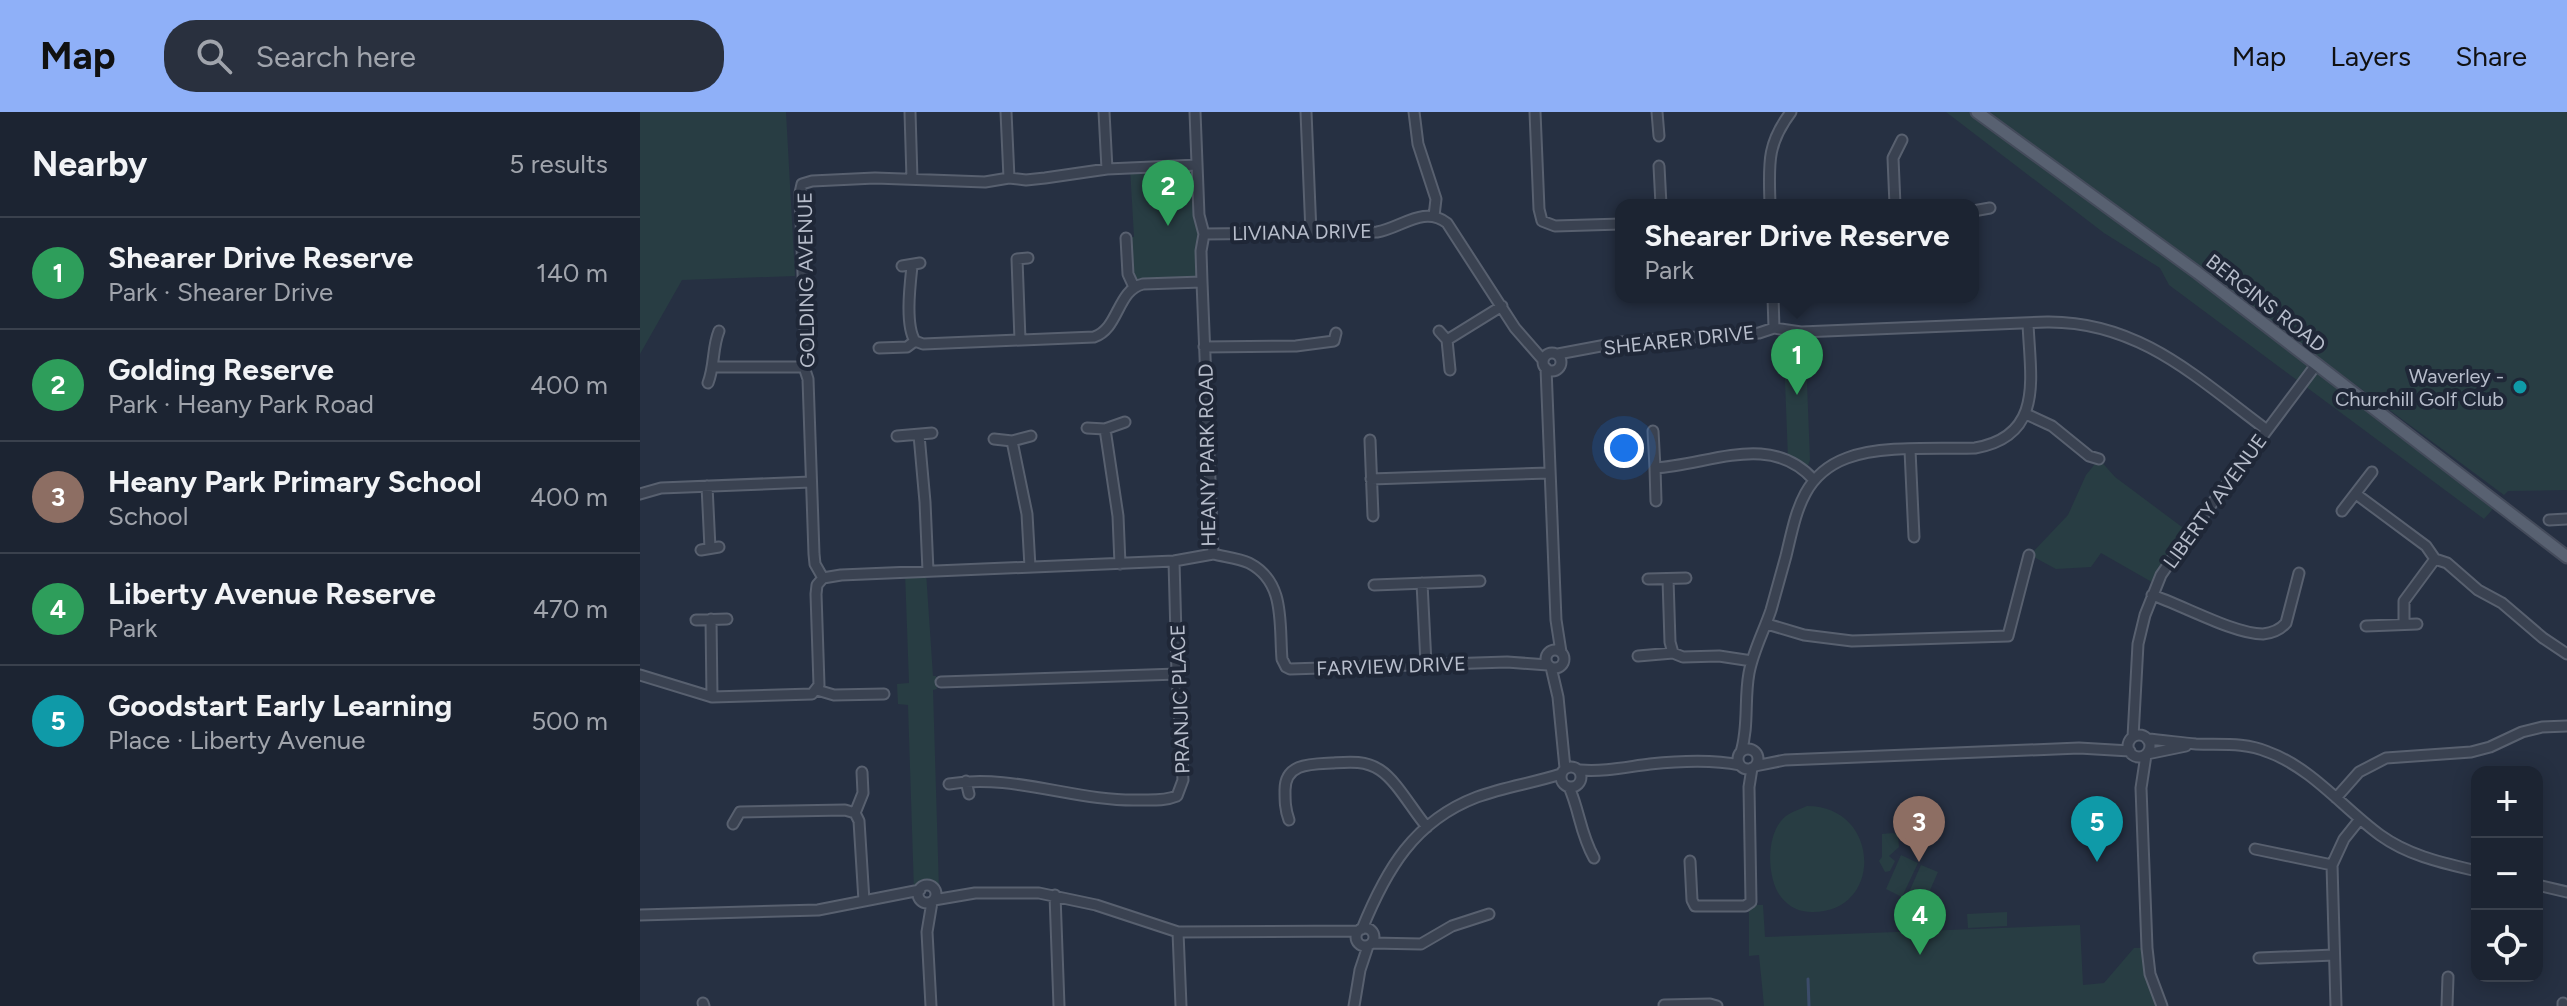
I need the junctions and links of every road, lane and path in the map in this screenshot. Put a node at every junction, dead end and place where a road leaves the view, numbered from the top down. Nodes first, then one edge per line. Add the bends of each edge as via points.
1 (910, 112) edge
2 (1006, 112) edge
3 (1104, 112) edge
4 (1195, 112) edge
5 (1306, 112) edge
6 (1414, 112) edge
7 (1535, 112) edge
8 (1657, 112) edge
9 (1791, 112) edge
10 (1977, 112) edge
11 (1659, 136) dead end
12 (1902, 140) dead end
13 (1197, 165) junction
14 (1659, 166) dead end
15 (1107, 169) junction
16 (1009, 178) junction
17 (912, 179) junction
18 (1661, 199) edge
19 (1770, 199) edge
20 (1895, 199) edge
21 (1990, 208) dead end
22 (1979, 210) edge
23 (1434, 216) junction
24 (1615, 224) edge
25 (1311, 233) junction
26 (1204, 234) junction
27 (1126, 238) dead end
28 (1028, 258) dead end
29 (911, 265) dead end
30 (1202, 282) junction
31 (1134, 287) junction
32 (1773, 303) edge
33 (1502, 306) junction
34 (2028, 323) junction
35 (1774, 328) junction
36 (719, 331) dead end
37 (1439, 331) dead end
38 (1020, 340) junction
39 (1447, 340) junction
40 (915, 341) junction
41 (1335, 341) dead end
42 (1204, 347) junction
43 (879, 348) dead end
44 (1552, 361) junction
45 (2316, 365) junction
46 (714, 367) junction
47 (804, 367) junction
48 (1450, 370) dead end
49 (708, 383) dead end
50 (2026, 414) junction
51 (1125, 422) dead end
52 (1087, 428) dead end
53 (1105, 429) junction
54 (2267, 430) junction
55 (1653, 431) dead end
56 (932, 433) dead end
57 (919, 435) junction
58 (897, 436) dead end
59 (1031, 436) dead end
60 (994, 439) dead end
61 (1370, 440) dead end
62 (1012, 441) junction
63 (1910, 450) junction
64 (2099, 459) dead end
65 (1655, 468) junction
66 (2372, 472) dead end
67 (1549, 473) junction
68 (1371, 479) junction
69 (1814, 480) junction
70 (811, 482) junction
71 (707, 486) junction
72 (640, 494) edge
73 (2356, 494) junction
74 (1656, 501) dead end
75 (2342, 511) dead end
76 (1373, 516) dead end
77 (2567, 519) edge
78 (2549, 520) dead end
79 (1914, 537) dead end
80 (710, 548) dead end
81 (1213, 554) junction
82 (2029, 555) dead end
83 (2567, 557) edge
84 (2435, 559) junction
85 (1174, 561) junction
86 (1120, 564) junction
87 (1030, 567) junction
88 (928, 571) junction
89 (2299, 573) dead end
90 (823, 578) junction
91 (1686, 578) dead end
92 (1648, 579) dead end
93 (1668, 579) junction
94 (1480, 581) dead end
95 (1422, 583) junction
96 (1374, 585) dead end
97 (2152, 595) junction
98 (711, 619) junction
99 (727, 619) dead end
100 (696, 620) dead end
101 (1767, 624) junction
102 (2404, 624) junction
103 (2417, 624) dead end
104 (2366, 626) dead end
105 (1673, 653) junction
106 (2567, 654) edge
107 (1638, 656) dead end
108 (1553, 659) junction
109 (1752, 661) junction
110 (1426, 664) junction
111 (960, 670) dead end
112 (1177, 674) junction
113 (640, 675) edge
114 (961, 681) junction
115 (941, 682) dead end
116 (817, 690) junction
117 (884, 694) dead end
118 (2137, 696) junction
119 (712, 697) junction
120 (1747, 726) junction
121 (2567, 726) edge
122 (2146, 737) junction
123 (2197, 744) junction
124 (2131, 746) junction
125 (1740, 753) junction
126 (1754, 753) junction
127 (2146, 754) junction
128 (1785, 760) junction
129 (1707, 762) junction
130 (1748, 767) junction
131 (862, 772) dead end
132 (1571, 777) junction
133 (966, 781) junction
134 (949, 784) dead end
135 (2141, 788) junction
136 (969, 794) dead end
137 (2336, 798) junction
138 (855, 813) junction
139 (2360, 819) junction
140 (1289, 820) dead end
141 (733, 824) dead end
142 (1427, 827) junction
143 (2255, 849) dead end
144 (1594, 858) dead end
145 (1690, 861) dead end
146 (2332, 865) junction
147 (2471, 869) edge
148 (2543, 886) edge
149 (2567, 892) edge
150 (1055, 895) junction
151 (927, 897) junction
152 (864, 901) junction
153 (1489, 914) dead end
154 (640, 915) edge
155 (1178, 932) junction
156 (1365, 937) junction
157 (2334, 955) junction
158 (2259, 958) dead end
159 (2448, 977) dead end
160 (1664, 1005) edge
161 (931, 1006) edge
162 (1059, 1006) edge
163 (1181, 1006) edge
164 (1354, 1006) edge
165 (1717, 1006) edge
166 (2162, 1006) edge
167 (2336, 1006) edge
168 (2447, 1006) edge

1 - 17 street
2 - 16 street
3 - 15 street
4 - 13 street, HEANY PARK ROAD
5 - 25 street
6 - 23 street via 1436,199
7 - 24 street via 1542,221 1555,226
8 - 11 street
9 - 19 street via 1770,148
10 - 45 main road, BERGINS ROAD
12 - 20 street via 1893,158
13 - 15 street, GOLDING AVENUE
13 - 26 street, HEANY PARK ROAD
14 - 18 street
15 - 16 street, GOLDING AVENUE
16 - 17 street, GOLDING AVENUE
17 - 47 street, GOLDING AVENUE via 802,184
21 - 22 street
23 - 25 street, LIVIANA DRIVE via 1377,232
23 - 33 street via 1447,223
25 - 26 street, LIVIANA DRIVE
26 - 30 street, HEANY PARK ROAD
27 - 31 street
28 - 38 street via 1013,258
29 - 40 street
30 - 31 street
30 - 42 street, HEANY PARK ROAD
31 - 38 street via 1102,334
32 - 35 street
33 - 39 street
33 - 44 street via 1524,340
34 - 35 street, SHEARER DRIVE via 1801,332
34 - 50 street
34 - 54 street, SHEARER DRIVE via 2083,324 2134,338
35 - 44 street, SHEARER DRIVE via 1622,342
36 - 46 street
37 - 39 street
38 - 40 street
39 - 48 street
40 - 43 street via 903,348
41 - 42 street
42 - 81 street, HEANY PARK ROAD
44 - 67 street via 1547,396
45 - 54 street, LIBERTY AVENUE
45 - 83 main road, BERGINS ROAD
46 - 47 street
46 - 49 street
47 - 70 street, GOLDING AVENUE
50 - 63 street via 2012,433 1991,445
50 - 64 street
51 - 53 street
52 - 53 street
53 - 86 street
54 - 97 street, LIBERTY AVENUE via 2175,552
55 - 65 street
56 - 57 street
57 - 58 street
57 - 88 street
59 - 62 street
60 - 62 street
61 - 68 street
62 - 87 street via 1027,514
63 - 69 street via 1845,458
63 - 79 street
65 - 69 street via 1772,454 1796,463
65 - 74 street
66 - 73 street
67 - 68 street
67 - 108 street
68 - 76 street
69 - 101 street via 1796,511
70 - 71 street
70 - 90 street, GOLDING AVENUE via 815,564
71 - 72 street
71 - 80 street
73 - 75 street
73 - 84 street via 2426,546
77 - 78 street
81 - 85 street, HEANY PARK ROAD
81 - 110 street, FARVIEW DRIVE via 1249,563 1272,584 1279,602 1282,659 1288,668
82 - 101 street via 2008,636 1852,641
84 - 102 street via 2404,601
84 - 106 street
85 - 86 street, HEANY PARK ROAD
85 - 112 street, PRANJIC PLACE
86 - 87 street, HEANY PARK ROAD
87 - 88 street, HEANY PARK ROAD
88 - 90 street, HEANY PARK ROAD
89 - 97 street via 2286,623 2265,634
90 - 116 street via 816,589
91 - 93 street
92 - 93 street
93 - 105 street
94 - 95 street
95 - 96 street
95 - 110 street
97 - 118 street, LIBERTY AVENUE via 2138,644
98 - 99 street
98 - 100 street
98 - 119 street
101 - 109 street
102 - 103 street
102 - 104 street
105 - 107 street
105 - 109 street
108 - 110 street, FARVIEW DRIVE
108 - 132 street
109 - 120 street
111 - 114 street
112 - 114 street
112 - 133 street, PRANJIC PLACE via 1183,780 1173,798 1112,800
113 - 119 street
114 - 115 street
116 - 117 street
116 - 119 street via 806,696
118 - 122 street, LIBERTY AVENUE
118 - 124 street, LIBERTY AVENUE
120 - 125 street
120 - 126 street
121 - 137 street via 2522,732 2471,752 2377,761
122 - 123 street
122 - 124 street
122 - 127 street, LIBERTY AVENUE
123 - 127 street
123 - 137 street via 2268,751
124 - 127 street via 2141,757
124 - 128 street
124 - 135 street, LIBERTY AVENUE
125 - 126 street
125 - 129 street
125 - 130 street
126 - 128 street
126 - 130 street via 1758,759
127 - 135 street, LIBERTY AVENUE
128 - 130 street
129 - 130 street
129 - 132 street via 1651,764
130 - 145 street via 1751,902 1695,906
131 - 138 street via 863,793
132 - 142 street via 1478,797
132 - 144 street via 1582,836
133 - 134 street, PRANJIC PLACE
133 - 136 street
135 - 166 street, LIBERTY AVENUE via 2147,958
137 - 139 street
138 - 141 street via 739,807
138 - 152 street
139 - 146 street
139 - 147 street via 2408,851
140 - 142 street via 1285,782 1291,772 1307,765 1351,762 1382,771
142 - 156 street via 1396,860 1373,904
143 - 146 street
146 - 157 street
148 - 149 street
150 - 151 street
150 - 155 street
150 - 162 street
151 - 152 street
151 - 161 street
152 - 154 street via 818,910
153 - 156 street via 1421,944
155 - 156 street via 1322,930
155 - 163 street
156 - 164 street
157 - 158 street
157 - 167 street
159 - 168 street
160 - 165 street

